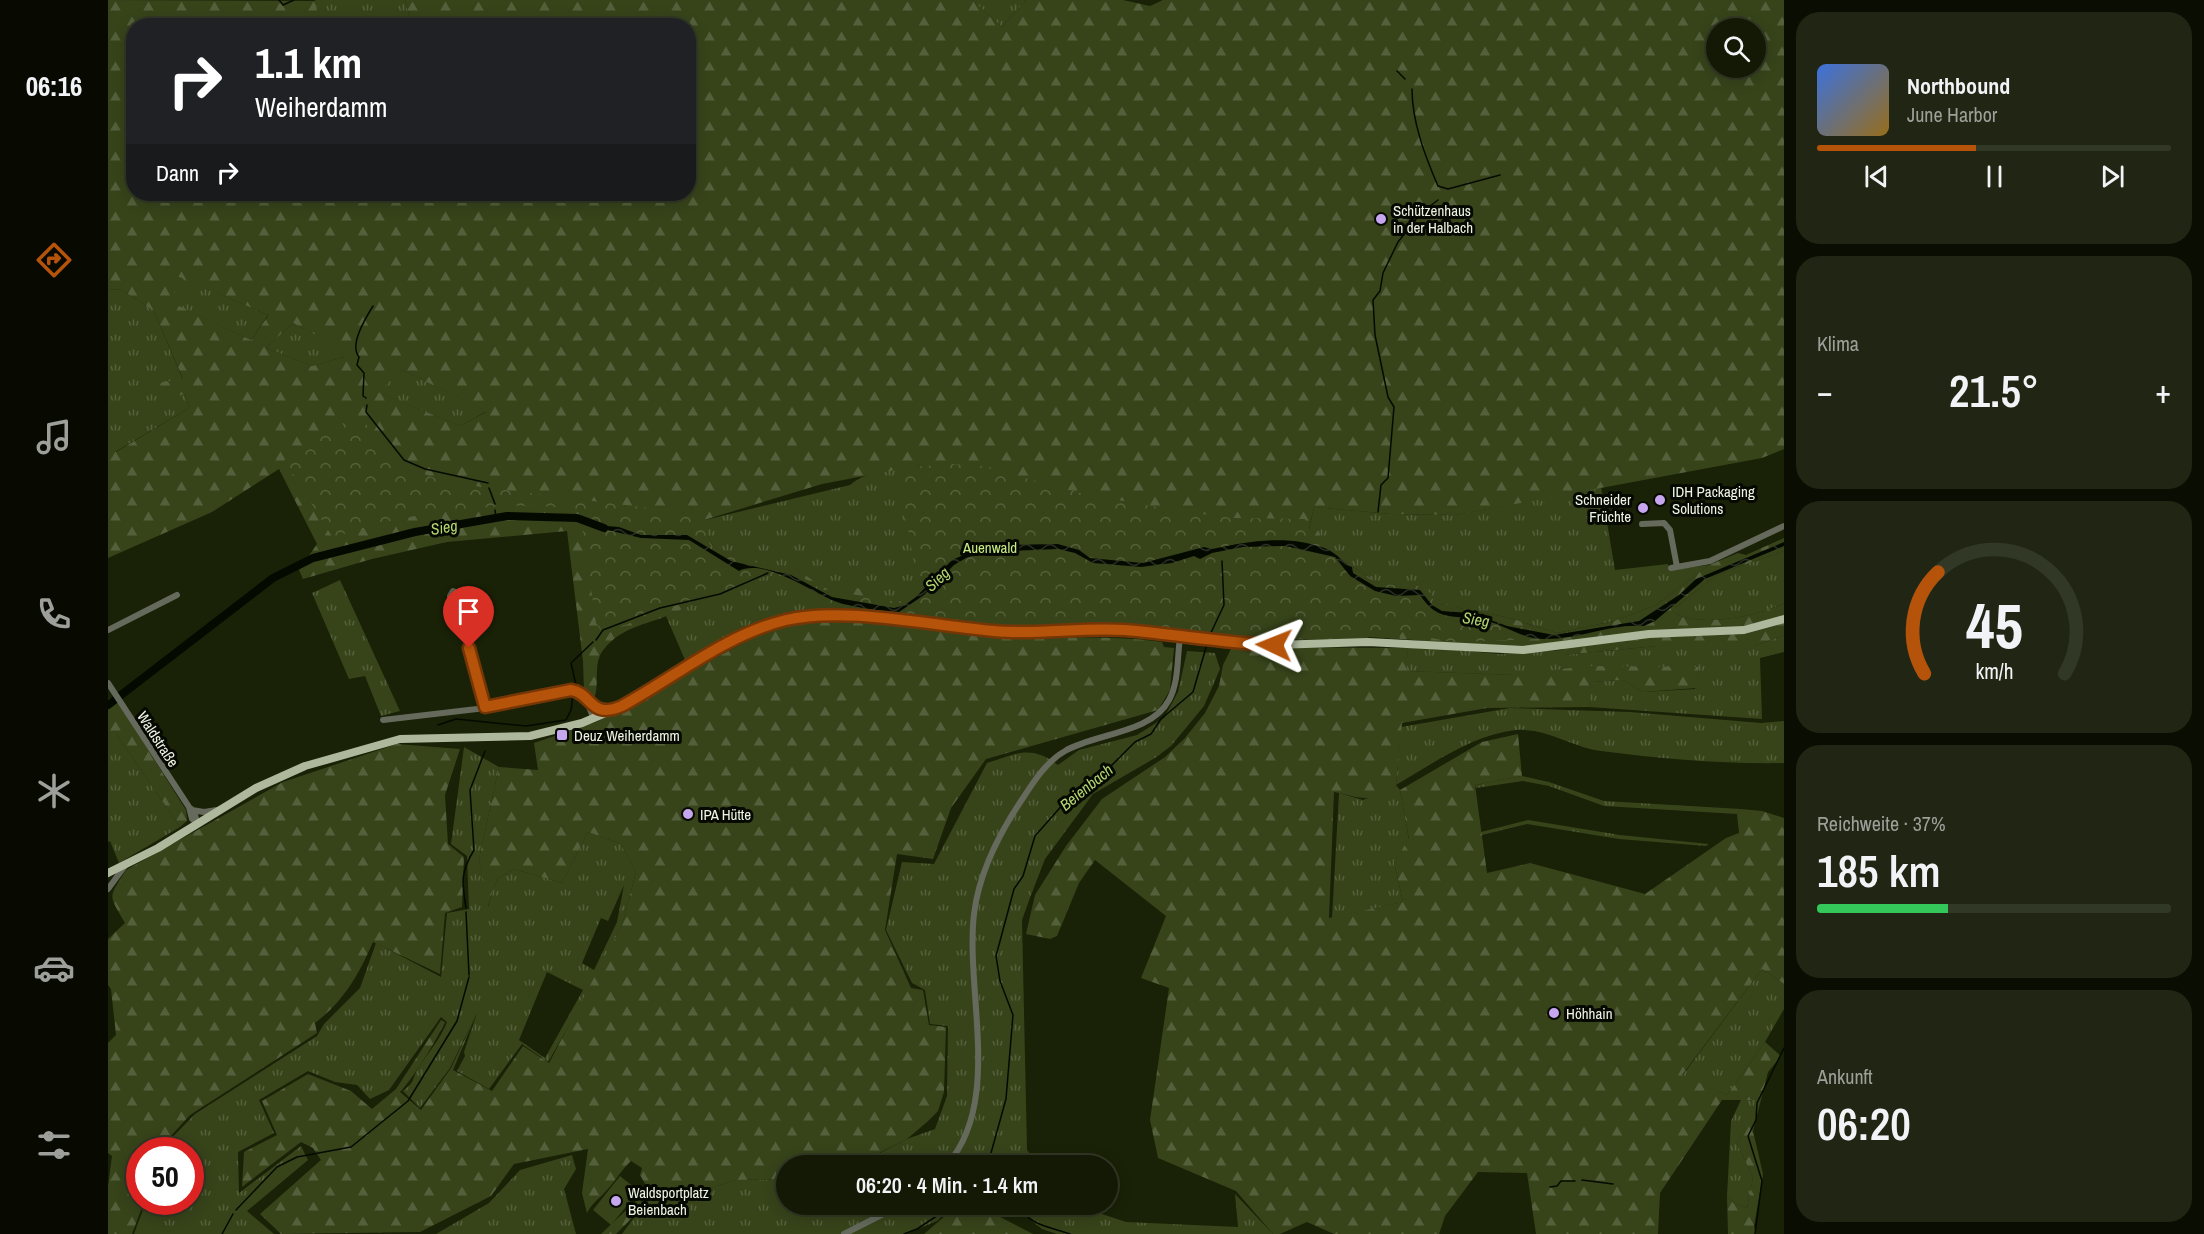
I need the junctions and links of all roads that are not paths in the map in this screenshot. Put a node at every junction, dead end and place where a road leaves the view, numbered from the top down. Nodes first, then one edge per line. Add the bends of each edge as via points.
1 (1642, 524) dead end
2 (1784, 526) edge
3 (177, 595) dead end
4 (459, 609) dead end
5 (1784, 619) edge
6 (108, 630) edge
7 (1180, 638) junction
8 (108, 683) edge
9 (588, 703) junction
10 (485, 707) junction
11 (618, 708) junction
12 (594, 718) junction
13 (383, 720) dead end
14 (191, 809) junction
15 (220, 809) junction
16 (197, 822) junction
17 (128, 862) junction
18 (108, 873) edge
19 (108, 889) edge
20 (953, 1155) edge
21 (881, 1215) edge
22 (844, 1234) edge

1 - 2 street via 1664,523 1670,530 1674,567 1710,561
3 - 6 street
4 - 10 street
5 - 7 main road via 1744,630 1649,634 1522,650 1368,642 1274,645
7 - 11 main road via 1125,630 1032,634 843,615 800,617 743,636
7 - 20 street via 1175,684 1164,708 1139,724 1059,754 1023,797 989,861 978,894 972,932 976,1096 964,1139
8 - 14 street, Waldstraße
9 - 10 street via 582,694 571,690
9 - 11 street via 600,709
9 - 12 street
10 - 13 street
11 - 12 main road
12 - 15 main road via 530,736 434,736 382,742 277,777
14 - 15 street
14 - 16 street, Waldstraße via 192,819
15 - 16 main road
16 - 17 main road
17 - 18 main road
17 - 19 street
21 - 22 street

